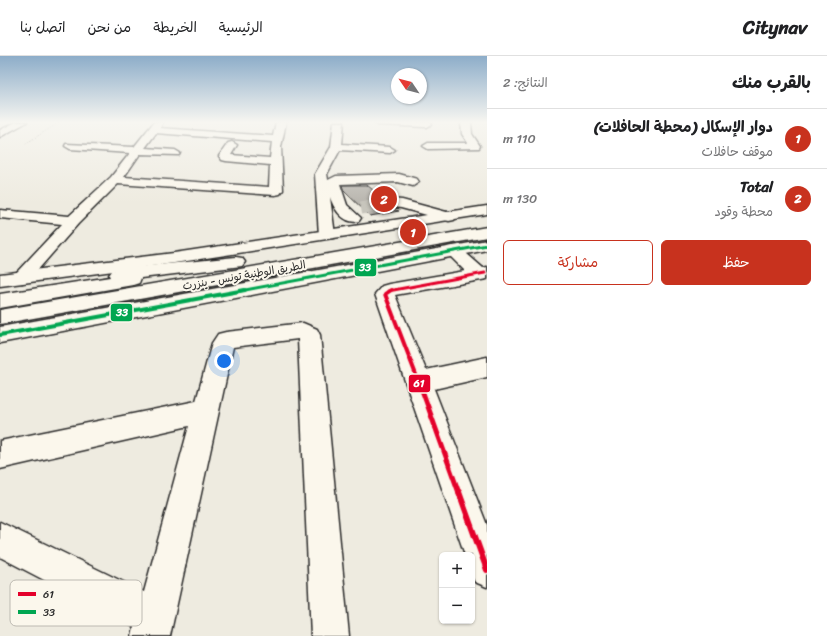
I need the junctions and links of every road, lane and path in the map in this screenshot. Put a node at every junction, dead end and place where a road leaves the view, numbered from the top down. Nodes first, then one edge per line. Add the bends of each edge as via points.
1 (121, 149) edge
2 (229, 149) edge
3 (275, 149) edge
4 (335, 149) edge
5 (373, 149) edge
6 (136, 150) junction
7 (390, 150) dead end
8 (175, 154) dead end
9 (328, 159) junction
10 (342, 160) dead end
11 (274, 162) junction
12 (115, 180) junction
13 (414, 182) dead end
14 (390, 203) tunnel mouth
15 (487, 210) edge
16 (0, 214) edge
17 (449, 216) junction
18 (354, 219) junction
19 (73, 220) junction
20 (487, 220) edge
21 (487, 232) edge
22 (327, 235) junction
23 (487, 245) edge
24 (453, 251) junction
25 (327, 261) junction
26 (236, 262) junction
27 (483, 274) edge
28 (22, 277) junction
29 (0, 280) edge
30 (0, 290) edge
31 (0, 301) edge
32 (0, 318) edge
33 (0, 328) edge
34 (0, 336) edge
35 (487, 367) edge
36 (419, 382) junction
37 (206, 410) junction
38 (0, 455) edge
39 (0, 539) edge
40 (487, 570) edge
41 (71, 580) edge
42 (142, 621) edge
43 (153, 627) edge
44 (330, 636) edge

1 - 6 main road
2 - 11 main road via 226,158
3 - 11 main road
4 - 9 main road
5 - 7 main road
6 - 8 main road
6 - 12 main road
9 - 10 main road
9 - 22 main road via 321,174
11 - 12 main road via 276,190 272,191
12 - 19 main road
13 - 18 main road via 399,178 336,180 333,182 342,212
14 - 17 main road
15 - 17 main road
16 - 19 main road
17 - 18 main road
18 - 22 main road
19 - 28 main road
20 - 26 main road, الطريق الوطنية تونس - بنزرت
21 - 25 main road, الطريق الوطنية تونس - بنزرت
22 - 28 main road
23 - 24 main road
24 - 27 main road
24 - 34 main road
25 - 32 main road, الطريق الوطنية تونس - بنزرت
25 - 33 main road
26 - 30 main road
26 - 31 main road, الطريق الوطنية تونس - بنزرت
27 - 36 main road via 386,291
28 - 29 main road
35 - 36 main road
36 - 40 main road
37 - 38 main road
37 - 43 main road
37 - 44 main road via 224,341 303,331 309,335
39 - 41 main road
42 - 43 main road

